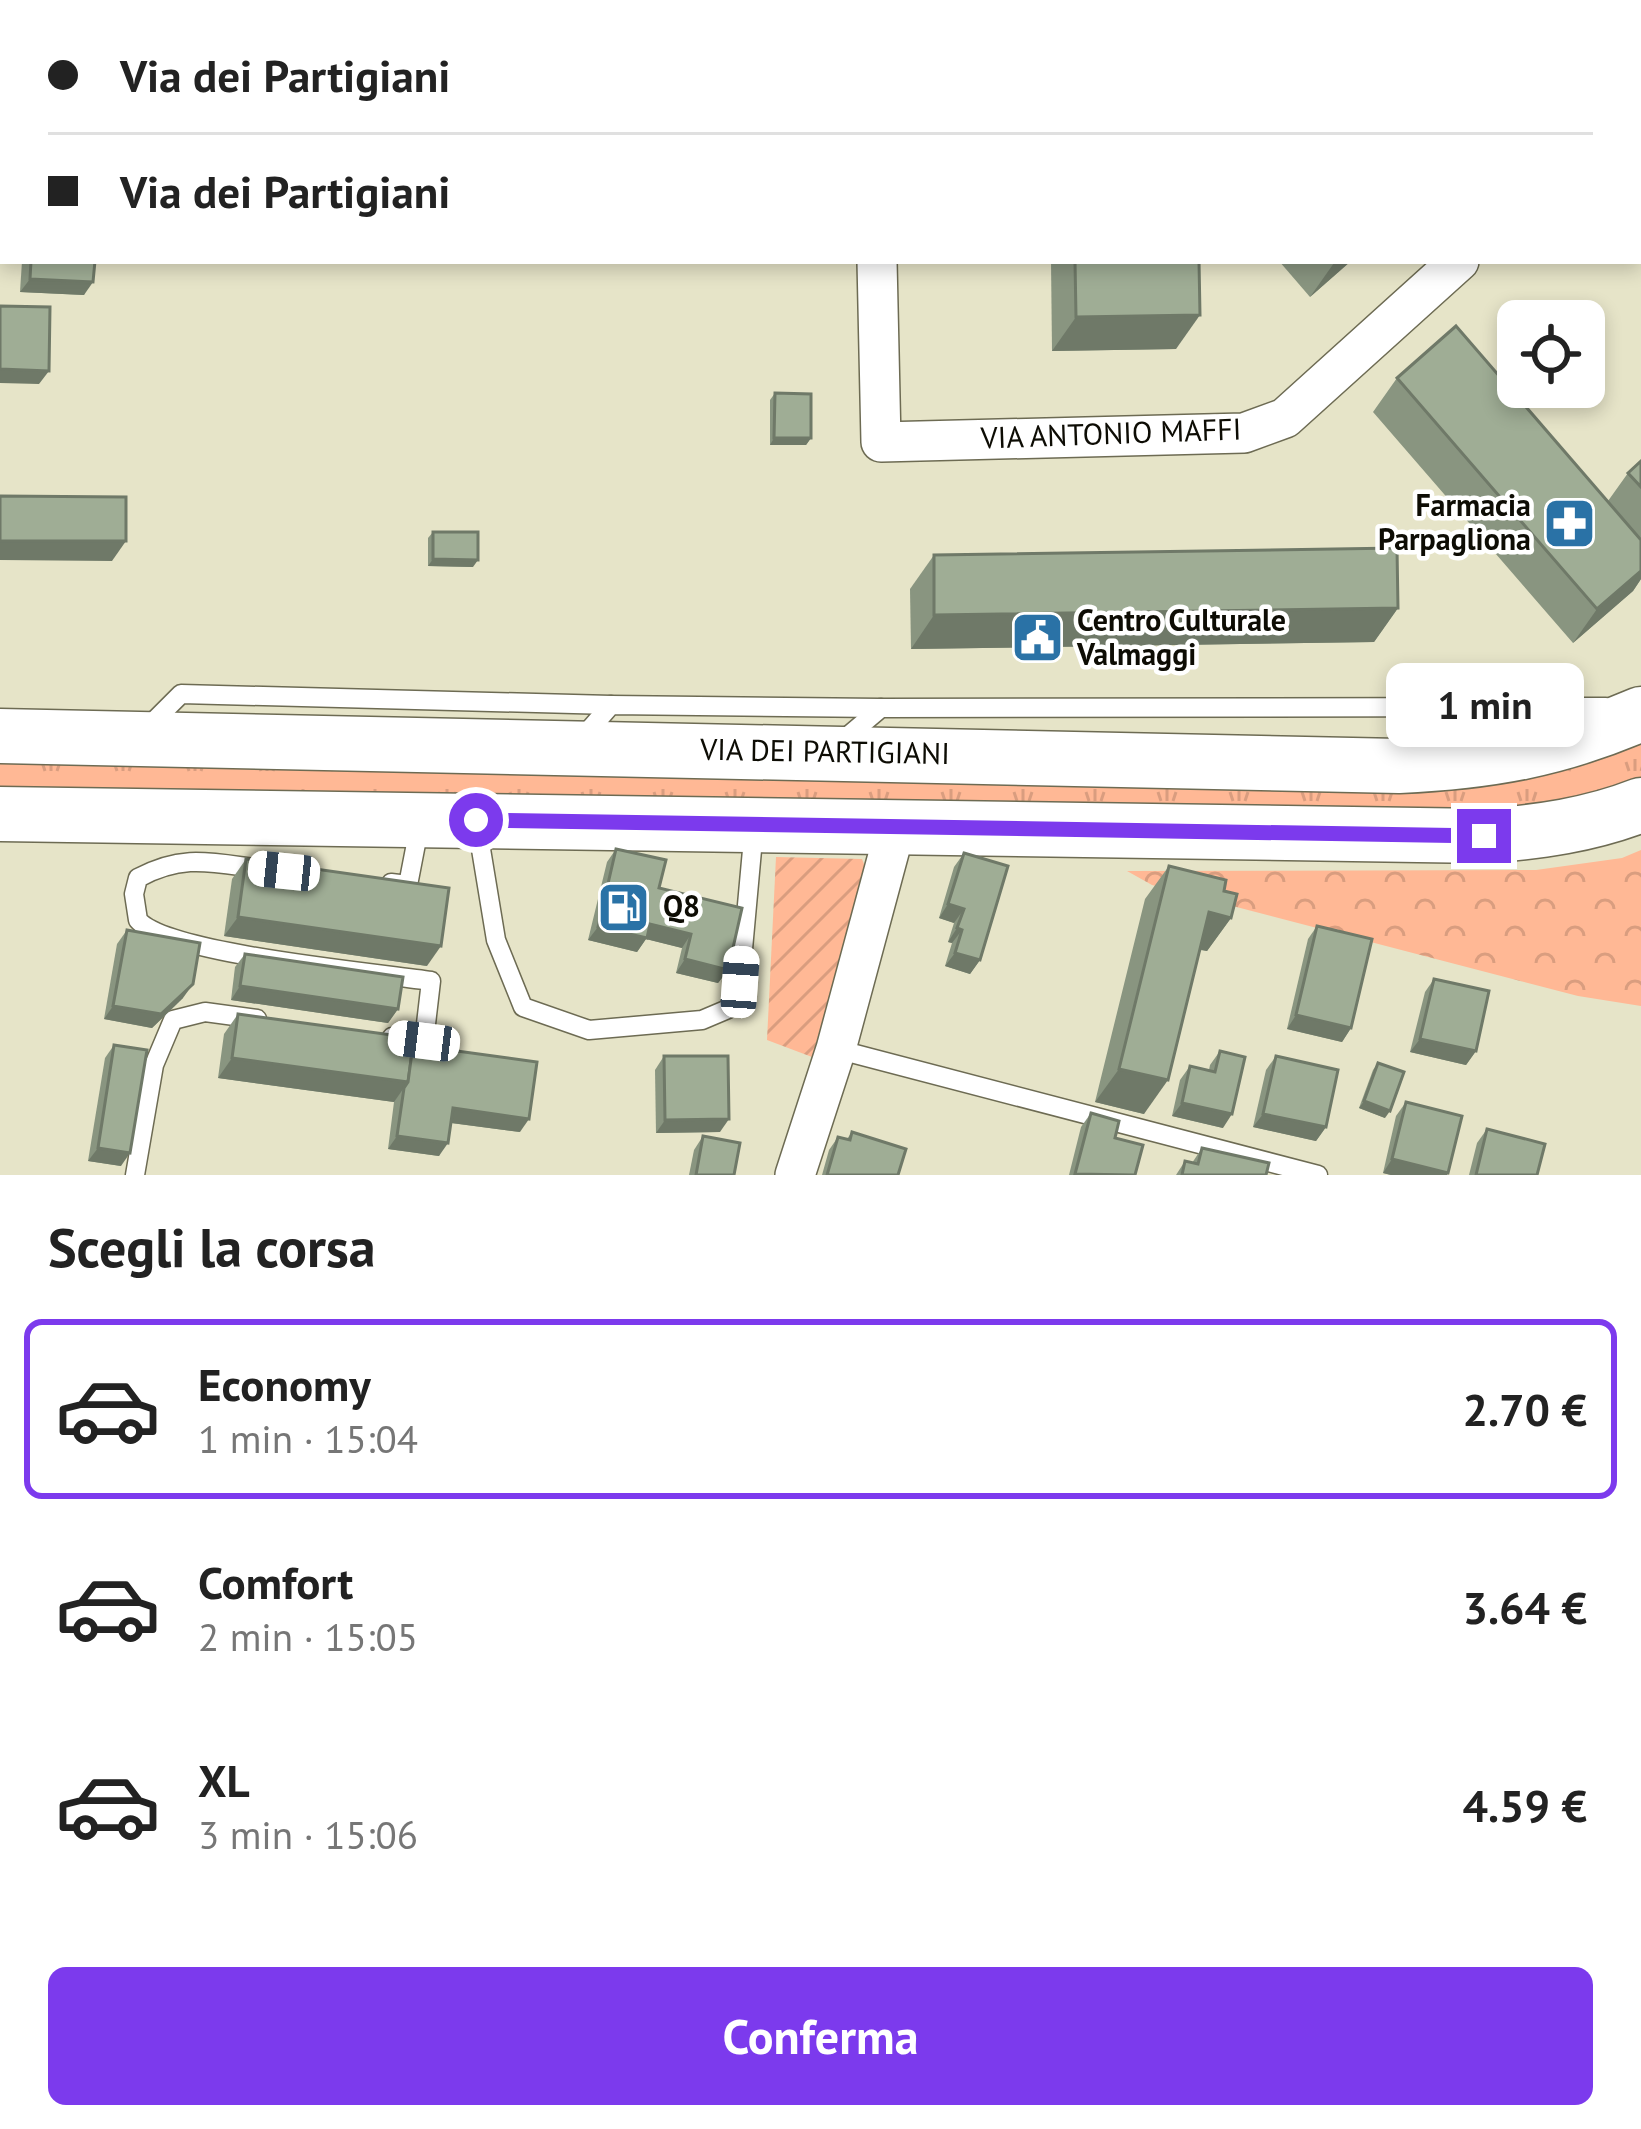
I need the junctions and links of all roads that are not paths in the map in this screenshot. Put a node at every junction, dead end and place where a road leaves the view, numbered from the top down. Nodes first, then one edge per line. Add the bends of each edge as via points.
1 (877, 264) edge
2 (1456, 264) edge
3 (610, 705) junction
4 (881, 707) junction
5 (1641, 710) edge
6 (0, 736) edge
7 (137, 739) junction
8 (575, 747) junction
9 (829, 752) junction
10 (1641, 805) edge
11 (0, 814) edge
12 (421, 820) junction
13 (476, 820) junction
14 (754, 824) junction
15 (896, 826) junction
16 (293, 872) edge
17 (362, 880) edge
18 (271, 1021) edge
19 (380, 1035) edge
20 (836, 1048) junction
21 (135, 1175) edge
22 (795, 1175) edge
23 (1318, 1175) edge

1 - 2 street, VIA ANTONIO MAFFI via 881,442 1244,433 1285,418
3 - 4 lane
3 - 7 lane via 181,694
3 - 8 lane
4 - 5 lane
4 - 9 lane
5 - 9 street, VIA DEI PARTIGIANI via 1535,752 1456,764
6 - 7 street, VIA DEI PARTIGIANI
7 - 8 street, VIA DEI PARTIGIANI
8 - 9 street, VIA DEI PARTIGIANI
10 - 15 street via 1544,832 1484,836
11 - 12 street
12 - 13 street
12 - 17 lane via 408,885
13 - 14 street
13 - 14 lane via 496,940 523,1007 589,1030 702,1021 728,1010 740,982
14 - 15 street
15 - 20 street
16 - 19 lane via 164,865 138,878 138,920 166,939 211,949 431,981 424,1041
18 - 21 lane via 205,1012 172,1020 154,1065
20 - 22 street
20 - 23 lane

